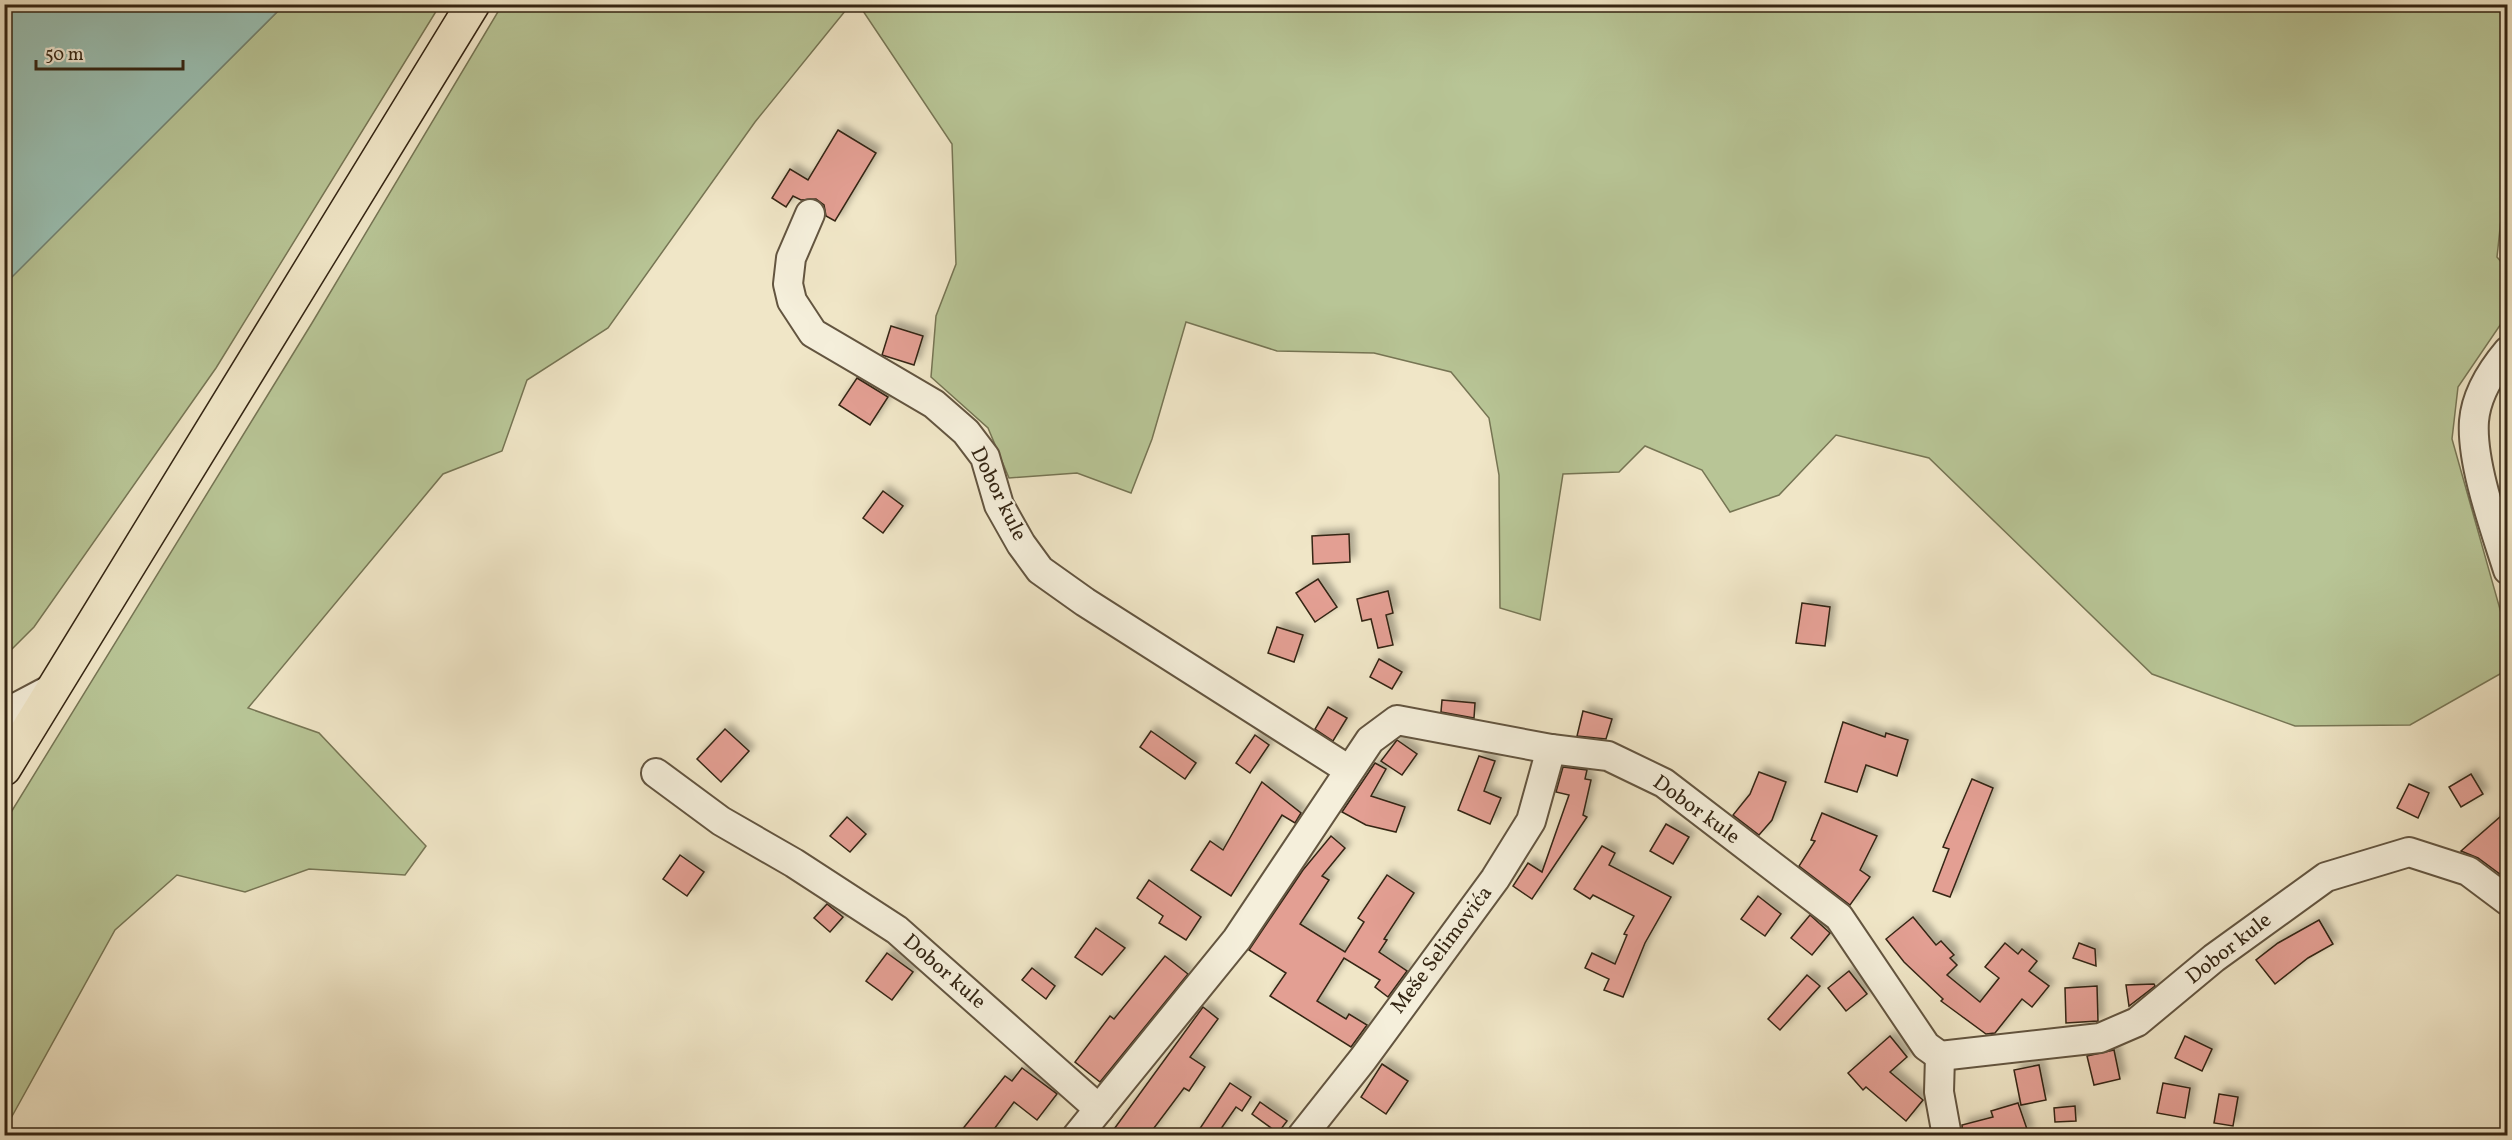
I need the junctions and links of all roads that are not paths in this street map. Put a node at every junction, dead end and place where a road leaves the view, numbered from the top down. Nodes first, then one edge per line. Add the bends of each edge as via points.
1 (473, 4) edge
2 (810, 214) dead end
3 (2508, 351) edge
4 (2508, 570) edge
5 (55, 687) junction
6 (4, 714) edge
7 (1551, 749) junction
8 (4, 769) edge
9 (1349, 770) junction
10 (656, 773) dead end
11 (2508, 901) edge
12 (1940, 1056) junction
13 (1099, 1109) junction
14 (1077, 1136) edge
15 (1302, 1136) edge
16 (1947, 1136) edge

1 - 5 main road
2 - 9 street, Dobor kule via 791,258 788,284 792,301 813,333 934,404 966,432 985,457 999,506 1040,570
3 - 4 street via 2481,394 2474,421 2484,492
5 - 6 street
5 - 8 main road
7 - 9 street, Dobor kule via 1397,720 1370,741
7 - 12 street, Dobor kule via 1608,756 1664,783 1839,917 1926,1046
7 - 15 street, Meše Selimovića via 1531,822 1495,879
9 - 13 street, Dobor kule via 1237,939
10 - 13 street, Dobor kule via 721,821 897,930
11 - 12 street, Dobor kule via 2468,871 2409,852 2325,877 2214,958 2137,1022 2100,1038
12 - 16 street via 1939,1092
13 - 14 street, Dobor kule

